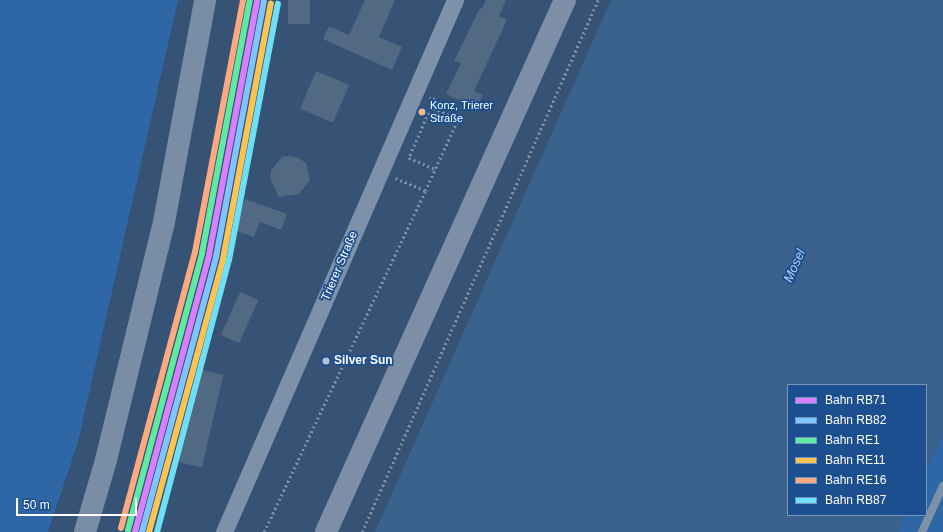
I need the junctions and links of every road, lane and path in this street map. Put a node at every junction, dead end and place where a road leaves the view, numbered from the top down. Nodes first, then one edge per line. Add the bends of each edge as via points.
1 (205, 0) edge
2 (455, 0) edge
3 (565, 0) edge
4 (598, 0) edge
5 (415, 93) junction
6 (431, 108) junction
7 (435, 169) junction
8 (380, 172) junction
9 (424, 191) junction
10 (943, 486) edge
11 (85, 532) edge
12 (224, 532) edge
13 (264, 532) edge
14 (326, 532) edge
15 (362, 532) edge
16 (922, 532) edge

1 - 11 street via 164,222 106,460
2 - 5 street, Trierer Straße
3 - 14 main road
4 - 15 path
5 - 6 path via 434,100
5 - 8 street, Trierer Straße
6 - 7 path via 410,158
6 - 7 path via 458,119
7 - 9 path
8 - 9 path
8 - 12 street, Trierer Straße
9 - 13 path
10 - 16 lane

